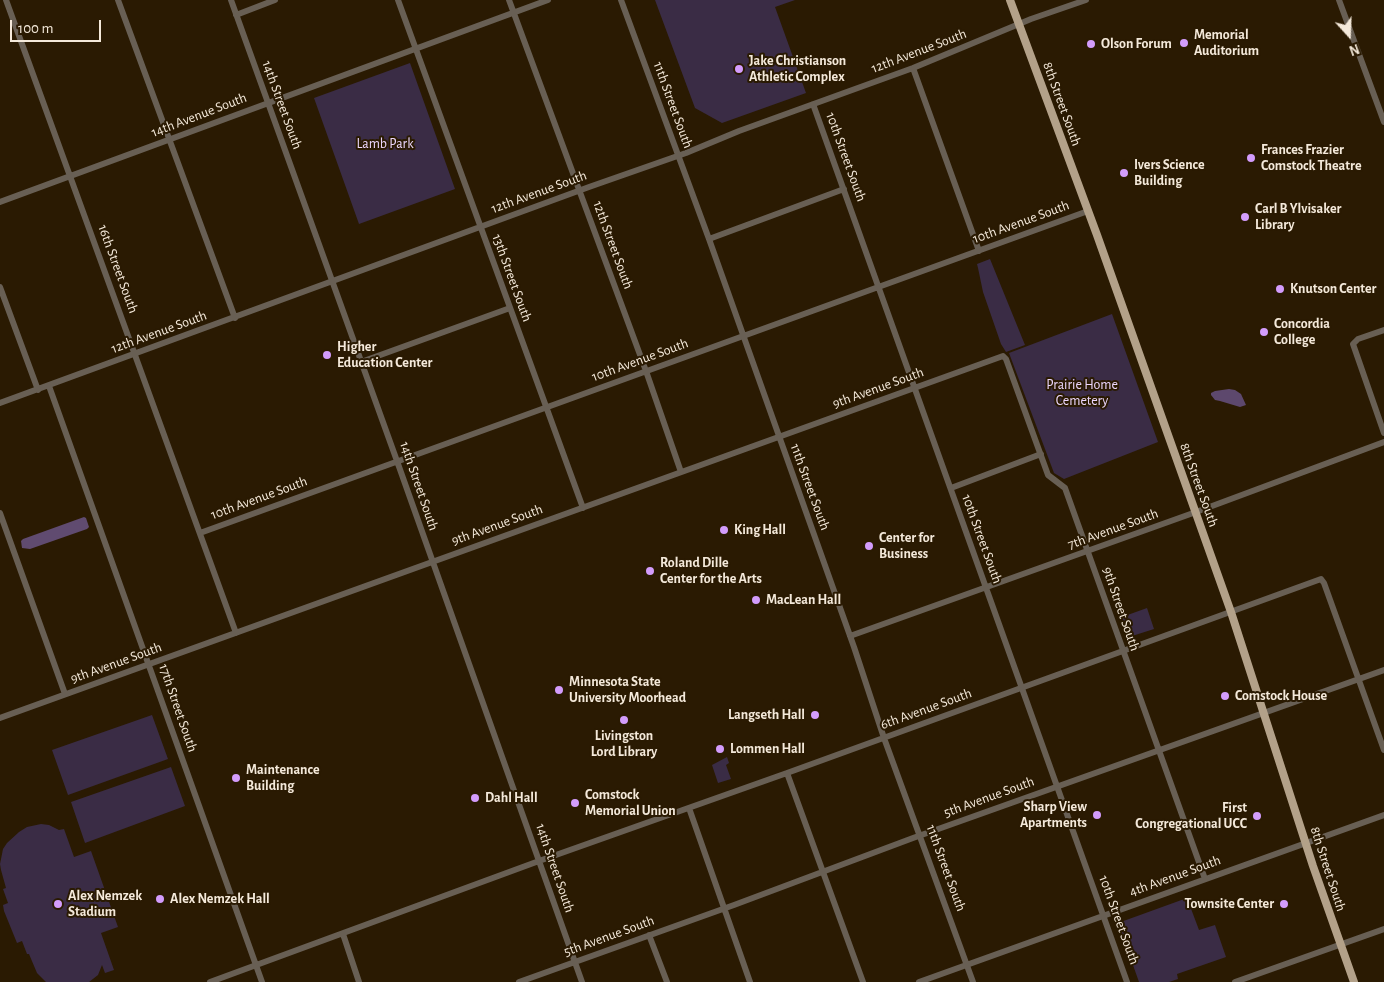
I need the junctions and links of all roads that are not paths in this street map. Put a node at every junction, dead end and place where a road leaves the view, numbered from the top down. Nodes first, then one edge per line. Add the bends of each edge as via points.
1 (6, 0) edge
2 (118, 0) edge
3 (230, 0) edge
4 (275, 0) edge
5 (398, 0) edge
6 (509, 0) edge
7 (548, 0) edge
8 (621, 0) edge
9 (1010, 0) edge
10 (1086, 0) edge
11 (1340, 0) edge
12 (514, 12) junction
13 (236, 15) junction
14 (1019, 25) junction
15 (416, 49) junction
16 (913, 68) junction
17 (267, 103) junction
18 (814, 104) junction
19 (1381, 106) edge
20 (1384, 122) edge
21 (169, 140) junction
22 (678, 156) junction
23 (71, 175) junction
24 (844, 189) junction
25 (580, 191) junction
26 (0, 202) edge
27 (1088, 211) junction
28 (480, 228) junction
29 (709, 239) junction
30 (979, 251) junction
31 (333, 282) junction
32 (0, 287) edge
33 (879, 287) junction
34 (510, 308) junction
35 (235, 318) junction
36 (1384, 330) edge
37 (743, 336) junction
38 (136, 354) junction
39 (1003, 356) joint
40 (361, 362) junction
41 (646, 371) junction
42 (49, 386) junction
43 (915, 388) junction
44 (38, 390) junction
45 (0, 403) edge
46 (546, 407) junction
47 (1384, 433) edge
48 (778, 437) junction
49 (1384, 442) edge
50 (1041, 454) junction
51 (397, 461) junction
52 (681, 472) junction
53 (951, 488) junction
54 (583, 508) junction
55 (1196, 512) junction
56 (0, 513) edge
57 (200, 533) junction
58 (1088, 551) junction
59 (433, 562) junction
60 (986, 587) junction
61 (1231, 612) junction
62 (236, 633) junction
63 (850, 636) junction
64 (1122, 651) junction
65 (149, 664) junction
66 (1384, 670) edge
67 (1358, 680) junction
68 (1022, 688) junction
69 (65, 694) junction
70 (1265, 713) junction
71 (0, 718) edge
72 (884, 738) junction
73 (1158, 750) junction
74 (1384, 750) edge
75 (788, 773) junction
76 (1057, 786) junction
77 (689, 808) junction
78 (1384, 815) edge
79 (921, 835) junction
80 (1306, 843) junction
81 (539, 861) junction
82 (824, 872) junction
83 (1205, 879) junction
84 (724, 908) junction
85 (1104, 916) junction
86 (1384, 929) edge
87 (343, 934) junction
88 (649, 935) junction
89 (1340, 944) junction
90 (575, 961) junction
91 (967, 965) junction
92 (256, 966) junction
93 (1240, 981) edge
94 (210, 982) edge
95 (262, 982) edge
96 (360, 982) edge
97 (519, 982) edge
98 (582, 982) edge
99 (666, 982) edge
100 (750, 982) edge
101 (864, 982) edge
102 (919, 982) edge
103 (973, 982) edge
104 (1127, 982) edge
105 (1354, 982) edge

1 - 23 street, 16th Street South
2 - 21 street
3 - 13 street, 14th Street South
4 - 13 street
5 - 15 street, 13th Street South
6 - 12 street, 12th Street South
7 - 12 street, 14th Avenue South
8 - 22 street, 11th Street South
9 - 14 main road, 8th Street South
10 - 14 street, 12th Avenue South
11 - 19 street
12 - 15 street, 14th Avenue South
12 - 25 street, 12th Street South
13 - 17 street, 14th Street South
14 - 16 street, 12th Avenue South
14 - 27 main road, 8th Street South
15 - 17 street, 14th Avenue South
15 - 28 street, 13th Street South
16 - 18 street, 12th Avenue South
16 - 30 street
17 - 21 street, 14th Avenue South
17 - 31 street, 14th Street South
18 - 22 street, 12th Avenue South
18 - 24 street, 10th Street South
19 - 20 street
21 - 23 street, 14th Avenue South
21 - 35 street
22 - 25 street, 12th Avenue South
22 - 29 street, 11th Street South
23 - 26 street, 14th Avenue South
23 - 38 street, 16th Street South
24 - 29 street
24 - 33 street, 10th Street South
25 - 28 street, 12th Avenue South
25 - 41 street, 12th Street South
27 - 30 street, 10th Avenue South
27 - 55 main road, 8th Street South
28 - 31 street, 12th Avenue South
28 - 34 street, 13th Street South
29 - 37 street, 11th Street South
30 - 33 street, 10th Avenue South
31 - 35 street, 12th Avenue South
31 - 40 street, 14th Street South
32 - 44 street
33 - 37 street, 10th Avenue South
33 - 43 street, 10th Street South
34 - 40 street
34 - 46 street, 13th Street South
35 - 38 street, 12th Avenue South
36 - 47 street via 1353,344
37 - 41 street, 10th Avenue South
37 - 48 street, 11th Street South
38 - 42 street, 12th Avenue South
38 - 57 street, 16th Street South
39 - 43 street, 9th Avenue South
39 - 50 street, 9th Street South
40 - 51 street, 14th Street South
41 - 46 street, 10th Avenue South
41 - 52 street, 12th Street South
42 - 44 street, 12th Avenue South
42 - 65 street, 17th Street South
43 - 48 street, 9th Avenue South
43 - 53 street, 10th Street South
44 - 45 street, 12th Avenue South
46 - 51 street, 10th Avenue South
46 - 54 street, 13th Street South
48 - 52 street, 9th Avenue South
48 - 63 street, 11th Street South
49 - 55 street, 7th Avenue South
50 - 53 street
50 - 58 street, 9th Street South via 1048,475 1064,488
51 - 57 street, 10th Avenue South
51 - 59 street, 14th Street South
52 - 54 street, 9th Avenue South
53 - 60 street, 10th Street South
54 - 59 street, 9th Avenue South
55 - 58 street, 7th Avenue South
55 - 61 main road, 8th Street South
56 - 69 street
57 - 62 street, 16th Street South
58 - 60 street, 7th Avenue South
58 - 64 street, 9th Street South
59 - 62 street, 9th Avenue South
59 - 81 street, 14th Street South
60 - 63 street, 7th Avenue South
60 - 68 street, 10th Street South
61 - 64 street, 6th Avenue South
61 - 67 street, 6th Avenue South via 1321,579
61 - 70 main road, 8th Street South
62 - 65 street, 9th Avenue South
63 - 72 street, 11th Street South
64 - 68 street, 6th Avenue South
64 - 73 street, 9th Street South
65 - 69 street, 9th Avenue South
65 - 92 street, 17th Street South
66 - 67 street, 5th Avenue South
67 - 70 street, 5th Avenue South
67 - 74 street
68 - 72 street, 6th Avenue South
68 - 76 street, 10th Street South
69 - 71 street, 9th Avenue South
70 - 73 street, 5th Avenue South
70 - 80 main road, 8th Street South
72 - 75 street, 6th Avenue South
72 - 79 street, 11th Street South
73 - 76 street, 5th Avenue South
73 - 83 street, 9th Street South
75 - 77 street, 6th Avenue South
75 - 82 street
76 - 79 street, 5th Avenue South
76 - 85 street, 10th Street South
77 - 81 street, 6th Avenue South
77 - 84 street
78 - 80 street, 4th Avenue South
79 - 82 street, 5th Avenue South
79 - 91 street, 11th Street South
80 - 83 street, 4th Avenue South
80 - 89 main road, 8th Street South
81 - 87 street, 6th Avenue South
81 - 90 street, 14th Street South
82 - 84 street, 5th Avenue South
82 - 101 street
83 - 85 street, 4th Avenue South
84 - 88 street, 5th Avenue South
84 - 100 street
85 - 91 street, 4th Avenue South
85 - 104 street, 10th Street South
86 - 89 street
87 - 92 street, 6th Avenue South
87 - 96 street
88 - 90 street, 5th Avenue South
88 - 99 street
89 - 93 street
89 - 105 main road, 8th Street South
90 - 97 street, 5th Avenue South
90 - 98 street, 14th Street South
91 - 102 street, 4th Avenue South
91 - 103 street, 11th Street South
92 - 94 street, 6th Avenue South
92 - 95 street, 17th Street South

